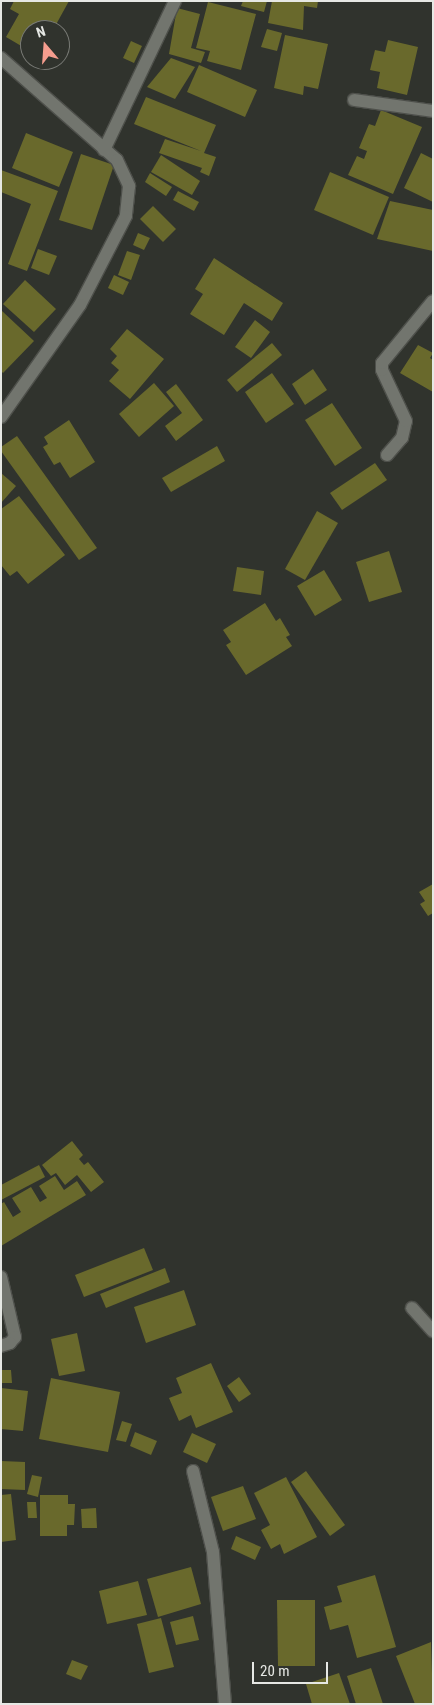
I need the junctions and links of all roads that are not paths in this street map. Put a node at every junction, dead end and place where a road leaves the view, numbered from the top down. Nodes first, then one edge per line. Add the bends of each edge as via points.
1 (175, 1) edge
2 (1, 58) edge
3 (354, 100) dead end
4 (433, 111) edge
5 (104, 150) junction
6 (431, 304) edge
7 (1, 417) edge
8 (387, 455) dead end
9 (1, 1277) edge
10 (412, 1308) dead end
11 (433, 1331) edge
12 (1, 1346) edge
13 (193, 1471) dead end
14 (225, 1704) edge

1 - 5 street
2 - 5 street
3 - 4 street
5 - 7 street via 117,160 127,176 126,216 80,304
6 - 8 street via 382,362 382,370 406,421 402,438
9 - 12 street via 15,1337
10 - 11 street
13 - 14 street via 210,1535

